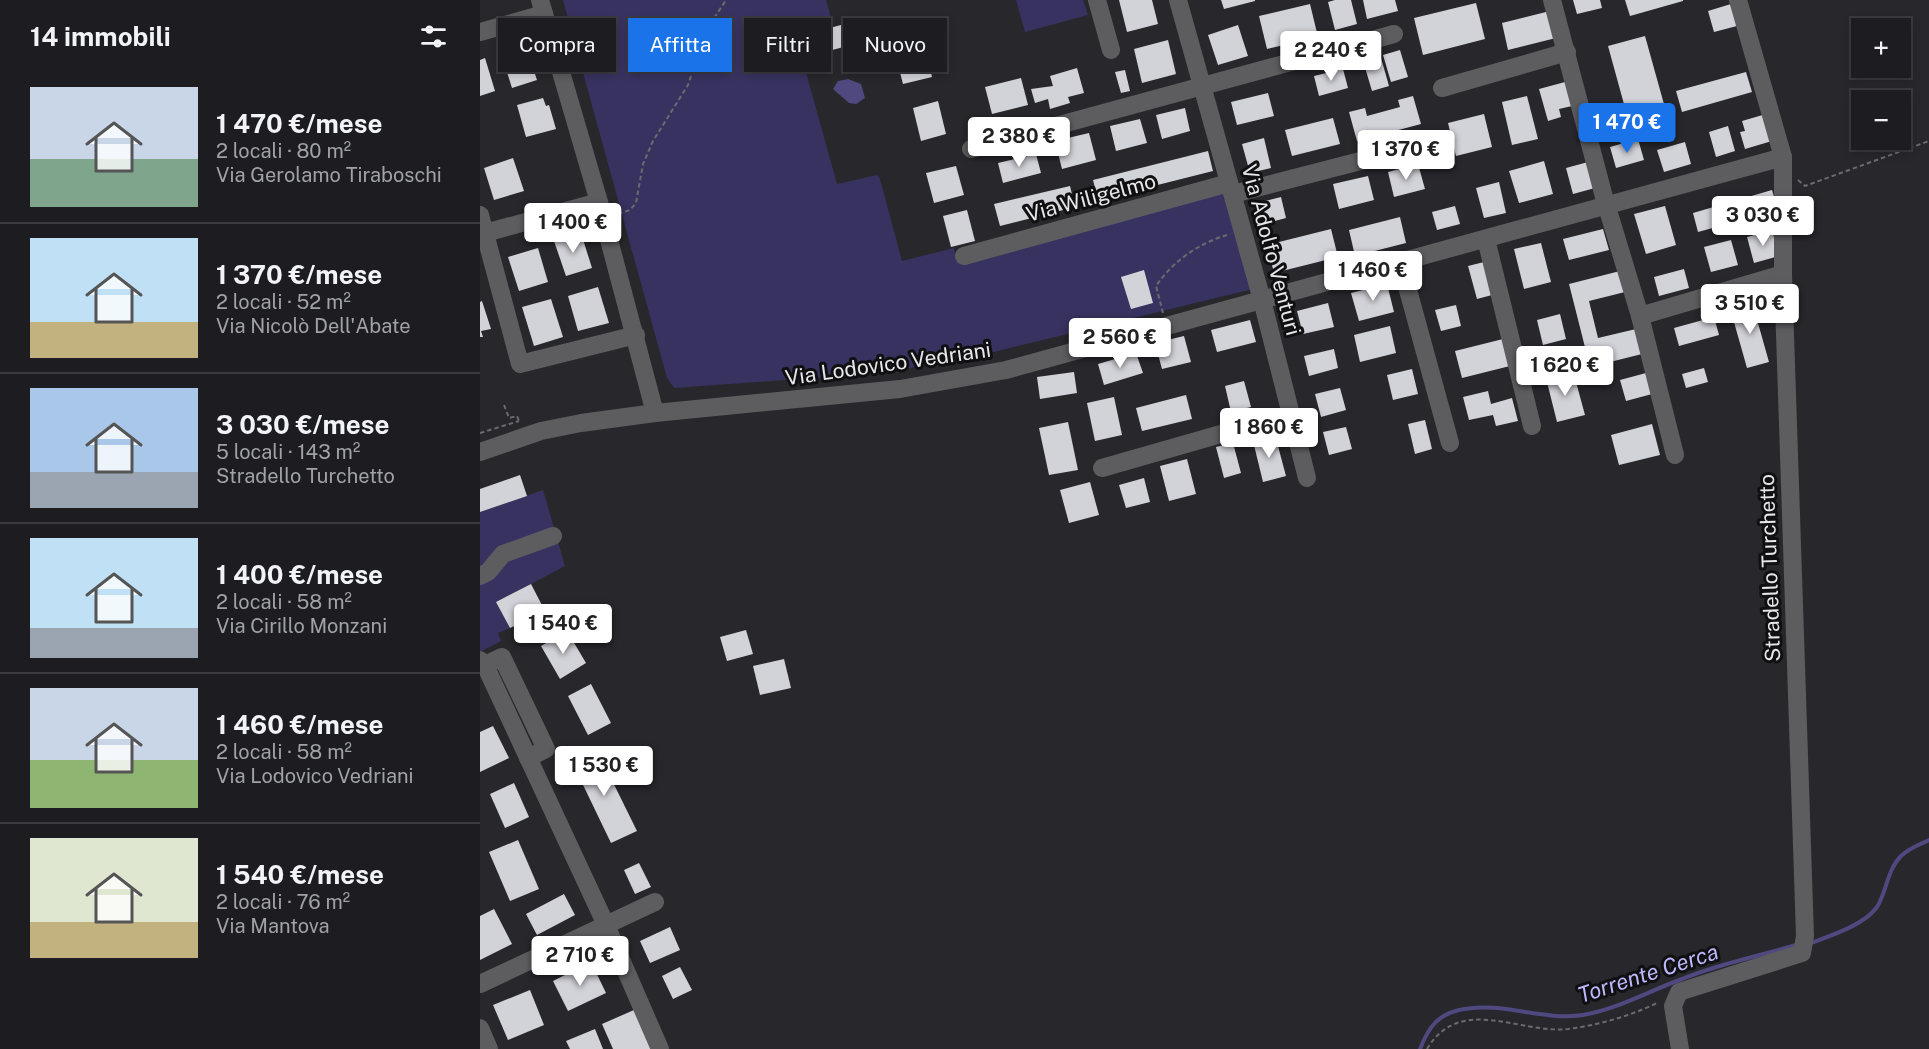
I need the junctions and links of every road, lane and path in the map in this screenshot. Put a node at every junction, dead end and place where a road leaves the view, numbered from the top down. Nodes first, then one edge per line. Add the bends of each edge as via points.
1 (726, 0) edge
2 (1097, 0) edge
3 (1178, 0) edge
4 (1552, 0) edge
5 (1738, 0) edge
6 (542, 7) edge
7 (480, 32) edge
8 (1394, 33) dead end
9 (1111, 50) dead end
10 (1567, 52) junction
11 (1202, 86) junction
12 (1442, 88) dead end
13 (1426, 144) dead end
14 (971, 150) dead end
15 (1783, 157) junction
16 (1231, 189) junction
17 (1606, 206) junction
18 (602, 210) junction
19 (482, 224) edge
20 (1243, 232) junction
21 (1486, 239) junction
22 (964, 256) dead end
23 (1400, 261) junction
24 (1783, 274) junction
25 (1262, 300) junction
26 (1163, 313) dead end
27 (1640, 316) junction
28 (636, 335) junction
29 (504, 405) dead end
30 (656, 413) junction
31 (1291, 414) junction
32 (519, 421) dead end
33 (1532, 426) dead end
34 (1450, 443) dead end
35 (480, 452) edge
36 (1675, 455) dead end
37 (1102, 468) dead end
38 (1307, 478) dead end
39 (554, 536) dead end
40 (480, 576) edge
41 (483, 663) edge
42 (655, 902) dead end
43 (606, 925) junction
44 (480, 984) edge
45 (1679, 992) junction
46 (480, 1028) edge
47 (489, 1049) edge
48 (660, 1049) edge
49 (1427, 1049) edge
50 (1680, 1049) edge

1 - 18 path via 707,29 688,85 653,141 643,164 636,203 630,210
2 - 9 street
3 - 11 street, Via Adolfo Venturi
4 - 10 street
5 - 15 street, Stradello Turchetto
6 - 7 street
6 - 18 street
8 - 11 street
10 - 12 street
10 - 17 street
11 - 14 street
11 - 16 street, Via Adolfo Venturi
13 - 16 street, Via Wiligelmo
15 - 17 street, Via Lodovico Vedriani
15 - 24 street, Stradello Turchetto
16 - 20 street, Via Adolfo Venturi
16 - 22 street, Via Wiligelmo
17 - 21 street, Via Lodovico Vedriani
17 - 27 street
18 - 19 street
18 - 28 street
19 - 28 street via 520,364
20 - 25 street, Via Adolfo Venturi
20 - 26 path via 1203,244 1161,278 1156,286
21 - 23 street, Via Lodovico Vedriani
21 - 33 street
23 - 25 street, Via Lodovico Vedriani
23 - 34 street
24 - 27 street
24 - 45 street, Stradello Turchetto via 1805,936 1802,953
25 - 30 street, Via Lodovico Vedriani via 978,376 900,389
25 - 31 street, Via Adolfo Venturi
27 - 36 street
28 - 30 street
29 - 32 path via 509,418 517,416
30 - 35 street, Via Lodovico Vedriani via 541,431
31 - 37 street
31 - 38 street, Via Adolfo Venturi
39 - 40 street via 503,554
41 - 43 street
42 - 43 street
43 - 44 street
43 - 48 street
45 - 49 path via 1627,1016 1566,1029 1464,1019 1447,1027
45 - 50 street via 1673,1006
46 - 47 street

